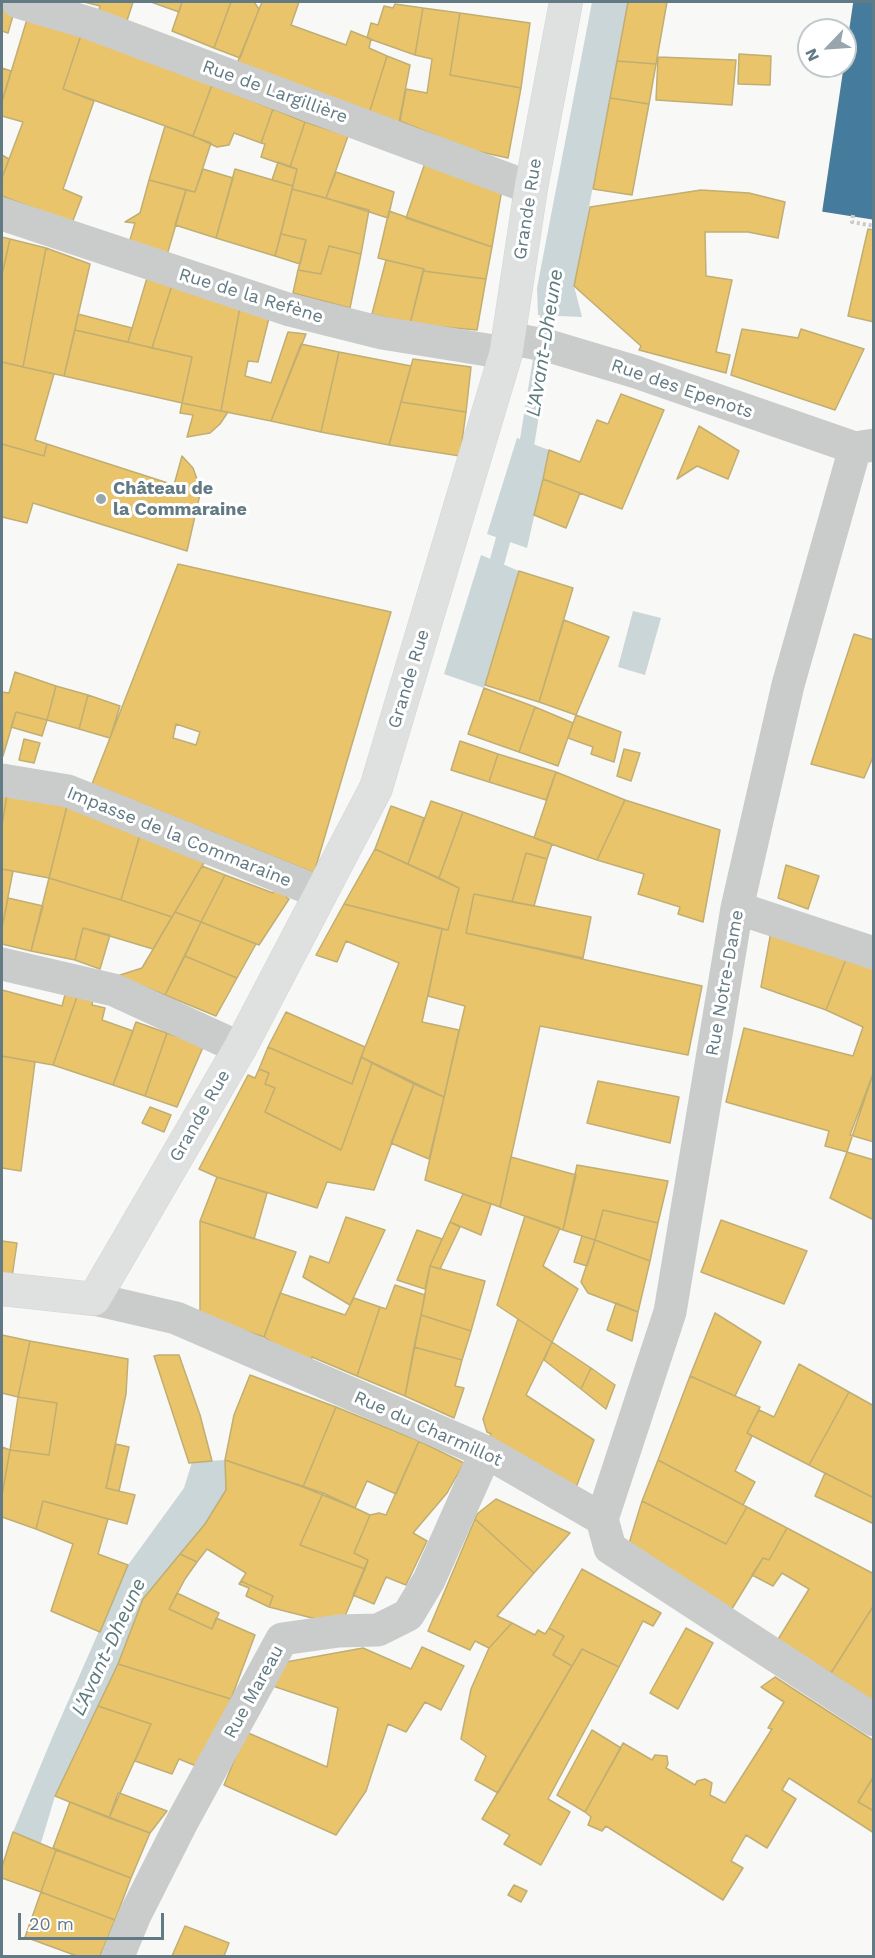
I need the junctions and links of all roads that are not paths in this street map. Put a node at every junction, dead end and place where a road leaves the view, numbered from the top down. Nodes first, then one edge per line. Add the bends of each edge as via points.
1 (18, 2) edge
2 (566, 2) edge
3 (531, 188) junction
4 (2, 214) edge
5 (521, 344) junction
6 (864, 446) edge
7 (2, 780) edge
8 (321, 893) junction
9 (737, 908) junction
10 (873, 953) edge
11 (2, 964) edge
12 (240, 1048) junction
13 (2, 1290) edge
14 (94, 1299) junction
15 (486, 1452) junction
16 (602, 1519) junction
17 (873, 1720) edge
18 (118, 1956) edge

1 - 3 street, Rue de Largillière via 89,23
2 - 3 main road, Grande Rue
3 - 5 main road, Grande Rue
4 - 5 street, Rue de la Refène via 290,310 382,333
5 - 6 street, Rue des Epenots via 636,372
5 - 8 main road, Grande Rue via 376,788
6 - 9 street, Rue Notre-Dame via 788,685
7 - 8 street, Impasse de la Commaraine via 68,791
8 - 12 main road, Grande Rue
9 - 10 street
9 - 16 street, Rue Notre-Dame via 670,1312
11 - 12 street via 114,990
12 - 14 main road, Grande Rue
13 - 14 main road
14 - 15 street, Rue du Charmillot via 176,1318
15 - 16 street, Rue du Charmillot
15 - 18 street, Rue Mareau via 429,1580 408,1615 378,1630 282,1639 182,1822
16 - 17 street via 610,1548

